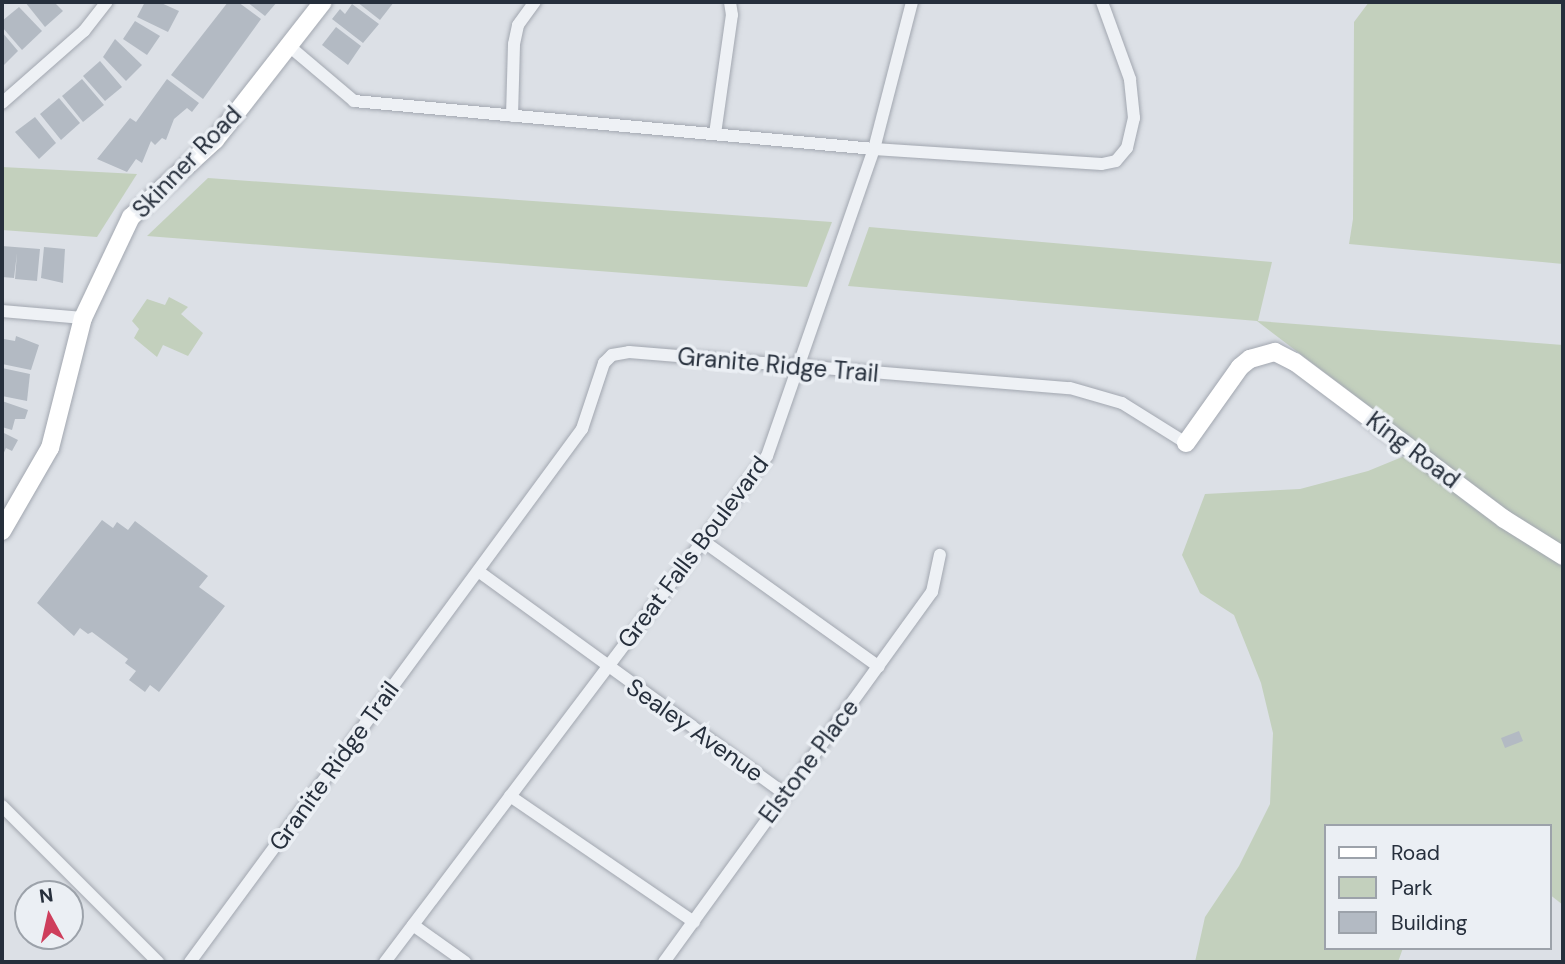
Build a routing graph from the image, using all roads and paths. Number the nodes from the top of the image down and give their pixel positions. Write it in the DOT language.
graph roads {
  1 [pos="107,2"];
  2 [pos="323,2"];
  3 [pos="535,2"];
  4 [pos="730,2"];
  5 [pos="912,2"];
  6 [pos="1102,2"];
  7 [pos="289,46"];
  8 [pos="2,103"];
  9 [pos="512,116"];
  10 [pos="715,134"];
  11 [pos="874,149"];
  12 [pos="2,311"];
  13 [pos="83,318"];
  14 [pos="801,367"];
  15 [pos="1186,443"];
  16 [pos="2,531"];
  17 [pos="703,541"];
  18 [pos="940,555"];
  19 [pos="1563,556"];
  20 [pos="478,571"];
  21 [pos="879,667"];
  22 [pos="607,668"];
  23 [pos="784,793"];
  24 [pos="510,796"];
  25 [pos="2,806"];
  26 [pos="694,922"];
  27 [pos="413,925"];
  28 [pos="158,962"];
  29 [pos="190,962"];
  30 [pos="385,962"];
  31 [pos="465,962"];
  32 [pos="664,962"];
  1 -- 8 [label="street"];
  2 -- 7 [label="street, Skinner Road"];
  3 -- 9 [label="street"];
  4 -- 10 [label="street"];
  5 -- 11 [label="street, Great Falls Boulevard"];
  6 -- 11 [label="street"];
  7 -- 9 [label="street"];
  7 -- 13 [label="street, Skinner Road"];
  9 -- 10 [label="street"];
  10 -- 11 [label="street"];
  11 -- 14 [label="street, Great Falls Boulevard"];
  12 -- 13 [label="street"];
  13 -- 16 [label="street, Skinner Road"];
  14 -- 15 [label="street, Granite Ridge Trail"];
  14 -- 17 [label="street, Great Falls Boulevard"];
  14 -- 20 [label="street, Granite Ridge Trail"];
  15 -- 19 [label="street, King Road"];
  17 -- 21 [label="street"];
  17 -- 22 [label="street, Great Falls Boulevard"];
  18 -- 21 [label="street, Elstone Place"];
  20 -- 22 [label="street"];
  20 -- 29 [label="street, Granite Ridge Trail"];
  21 -- 23 [label="street, Elstone Place"];
  22 -- 23 [label="street, Sealey Avenue"];
  22 -- 24 [label="street, Great Falls Boulevard"];
  23 -- 26 [label="street, Elstone Place"];
  24 -- 26 [label="street"];
  24 -- 27 [label="street, Great Falls Boulevard"];
  25 -- 28 [label="street"];
  26 -- 32 [label="street, Elstone Place"];
  27 -- 30 [label="street, Great Falls Boulevard"];
  27 -- 31 [label="street"];
}
